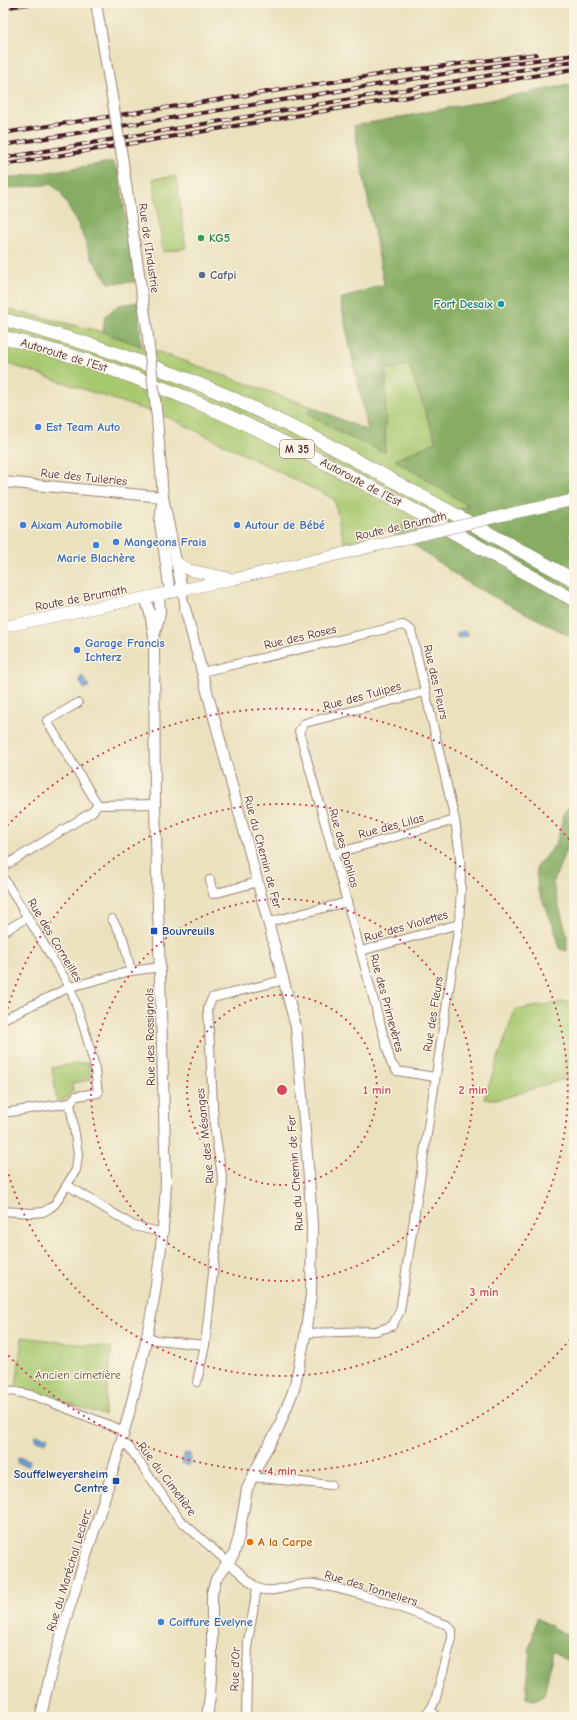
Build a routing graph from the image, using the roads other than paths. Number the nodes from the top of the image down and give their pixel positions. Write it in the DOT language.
graph roads {
  1 [pos="96,3"];
  2 [pos="3,319"];
  3 [pos="3,337"];
  4 [pos="3,482"];
  5 [pos="163,498"];
  6 [pos="574,500"];
  7 [pos="176,562"];
  8 [pos="234,579"];
  9 [pos="574,580"];
  10 [pos="182,590"];
  11 [pos="164,594"];
  12 [pos="145,598"];
  13 [pos="574,600"];
  14 [pos="185,608"];
  15 [pos="403,625"];
  16 [pos="3,627"];
  17 [pos="154,637"];
  18 [pos="202,672"];
  19 [pos="425,692"];
  20 [pos="78,703"];
  21 [pos="304,724"];
  22 [pos="155,804"];
  23 [pos="98,805"];
  24 [pos="455,820"];
  25 [pos="333,854"];
  26 [pos="3,867"];
  27 [pos="3,877"];
  28 [pos="210,880"];
  29 [pos="258,882"];
  30 [pos="347,902"];
  31 [pos="28,917"];
  32 [pos="112,919"];
  33 [pos="269,922"];
  34 [pos="459,924"];
  35 [pos="3,932"];
  36 [pos="361,951"];
  37 [pos="161,967"];
  38 [pos="131,972"];
  39 [pos="284,980"];
  40 [pos="70,987"];
  41 [pos="3,1018"];
  42 [pos="435,1077"];
  43 [pos="70,1103"];
  44 [pos="3,1113"];
  45 [pos="67,1185"];
  46 [pos="3,1211"];
  47 [pos="164,1233"];
  48 [pos="306,1333"];
  49 [pos="147,1339"];
  50 [pos="204,1345"];
  51 [pos="197,1382"];
  52 [pos="3,1388"];
  53 [pos="124,1431"];
  54 [pos="121,1441"];
  55 [pos="252,1477"];
  56 [pos="331,1485"];
  57 [pos="228,1563"];
  58 [pos="257,1588"];
  59 [pos="430,1710"];
  60 [pos="41,1717"];
  61 [pos="207,1717"];
  62 [pos="246,1717"];
  63 [pos="423,1717"];
  64 [pos="438,1717"];
  1 -- 5 [label="street, Rue de l'Industrie, bridge"];
  2 -- 9 [label="highway, Autoroute de l’Est / M 35"];
  3 -- 13 [label="highway, Autoroute de l’Est / M 35"];
  4 -- 5 [label="street, Rue des Tuileries"];
  5 -- 7 [label="street, Rue de l'Industrie"];
  5 -- 11 [label="street, Rue de l'Industrie"];
  6 -- 8 [label="main road, Route de Brumath, bridge"];
  7 -- 8 [label="main road, Route de Brumath"];
  7 -- 10 [label="street, Rue de l'Industrie"];
  8 -- 10 [label="main road, Route de Brumath"];
  10 -- 11 [label="main road, Route de Brumath"];
  10 -- 14 [label="street, Rue du Chemin de Fer"];
  11 -- 12 [label="main road, Route de Brumath"];
  11 -- 17 [label="street, Rue des Rossignols"];
  12 -- 16 [label="main road, Route de Brumath"];
  12 -- 17 [label="street, Rue des Rossignols"];
  14 -- 18 [label="street, Rue du Chemin de Fer"];
  15 -- 18 [label="street, Rue des Roses"];
  15 -- 19 [label="street, Rue des Fleurs"];
  17 -- 22 [label="street, Rue des Rossignols"];
  18 -- 29 [label="street, Rue du Chemin de Fer"];
  19 -- 21 [label="street, Rue des Tulipes"];
  19 -- 24 [label="street, Rue des Fleurs"];
  20 -- 23 [label="street"];
  21 -- 25 [label="street, Rue des Dahlias"];
  22 -- 23 [label="street"];
  22 -- 37 [label="street, Rue des Rossignols"];
  23 -- 26 [label="street"];
  24 -- 25 [label="street, Rue des Lilas"];
  24 -- 34 [label="street, Rue des Fleurs"];
  25 -- 30 [label="street, Rue des Dahlias"];
  27 -- 31 [label="street, Rue des Corneilles"];
  28 -- 29 [label="street"];
  29 -- 33 [label="street, Rue du Chemin de Fer"];
  30 -- 33 [label="street, Rue des Dahlias"];
  30 -- 36 [label="street, Rue des Primevères"];
  31 -- 35 [label="street"];
  31 -- 40 [label="street, Rue des Corneilles"];
  32 -- 38 [label="street"];
  33 -- 39 [label="street, Rue du Chemin de Fer"];
  34 -- 36 [label="street, Rue des Violettes"];
  34 -- 42 [label="street, Rue des Fleurs"];
  36 -- 42 [label="street, Rue des Primevères"];
  37 -- 38 [label="street"];
  37 -- 47 [label="street, Rue des Rossignols"];
  38 -- 40 [label="street"];
  39 -- 48 [label="street, Rue du Chemin de Fer"];
  39 -- 50 [label="street, Rue des Mésanges"];
  40 -- 41 [label="street"];
  40 -- 43 [label="street, Rue des Corneilles"];
  42 -- 48 [label="street, Rue des Fleurs"];
  43 -- 44 [label="street"];
  43 -- 45 [label="street"];
  45 -- 46 [label="street"];
  45 -- 47 [label="street"];
  47 -- 49 [label="street, Rue des Rossignols"];
  48 -- 55 [label="street, Rue du Chemin de Fer"];
  49 -- 50 [label="street"];
  49 -- 53 [label="street, Rue des Rossignols"];
  50 -- 51 [label="street, Rue des Mésanges"];
  52 -- 53 [label="street"];
  53 -- 54 [label="street, Rue du Maréchal Leclerc"];
  54 -- 57 [label="street, Rue du Cimetière"];
  54 -- 60 [label="street, Rue du Maréchal Leclerc"];
  55 -- 56 [label="street"];
  55 -- 57 [label="street, Rue du Chemin de Fer"];
  57 -- 58 [label="street"];
  57 -- 61 [label="street, Rue du Chemin de Fer"];
  58 -- 59 [label="street, Rue des Tonneliers"];
  58 -- 62 [label="street, Rue d'Or"];
  59 -- 63 [label="street"];
  59 -- 64 [label="street"];
}
